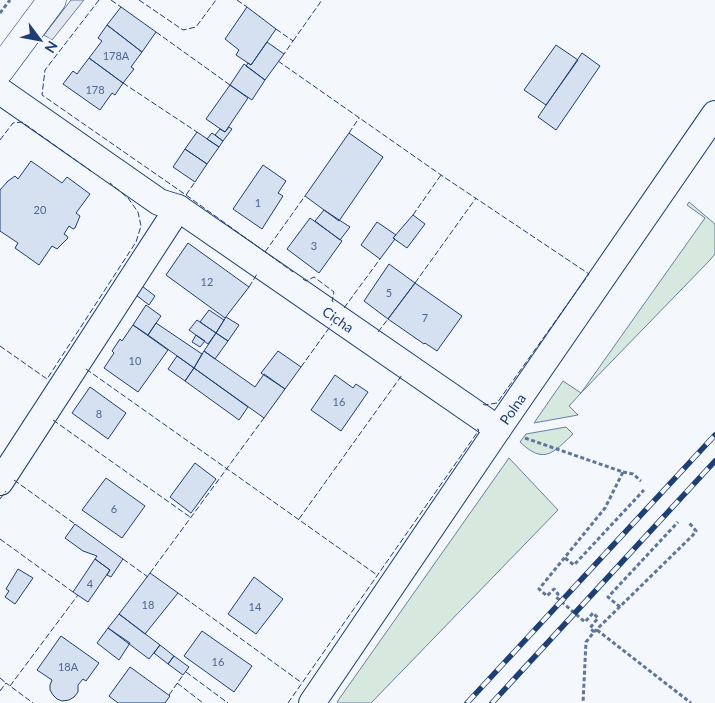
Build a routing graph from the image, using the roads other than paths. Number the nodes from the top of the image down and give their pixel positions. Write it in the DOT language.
graph roads {
  1 [pos="52,0"];
  2 [pos="0,70"];
  3 [pos="0,91"];
  4 [pos="715,114"];
  5 [pos="178,208"];
  6 [pos="498,429"];
  7 [pos="0,482"];
  8 [pos="312,703"];
  1 -- 2 [label="street"];
  3 -- 5 [label="street, Cicha"];
  4 -- 6 [label="street, Polna"];
  5 -- 6 [label="street, Cicha"];
  5 -- 7 [label="street"];
  6 -- 8 [label="street, Polna"];
}
